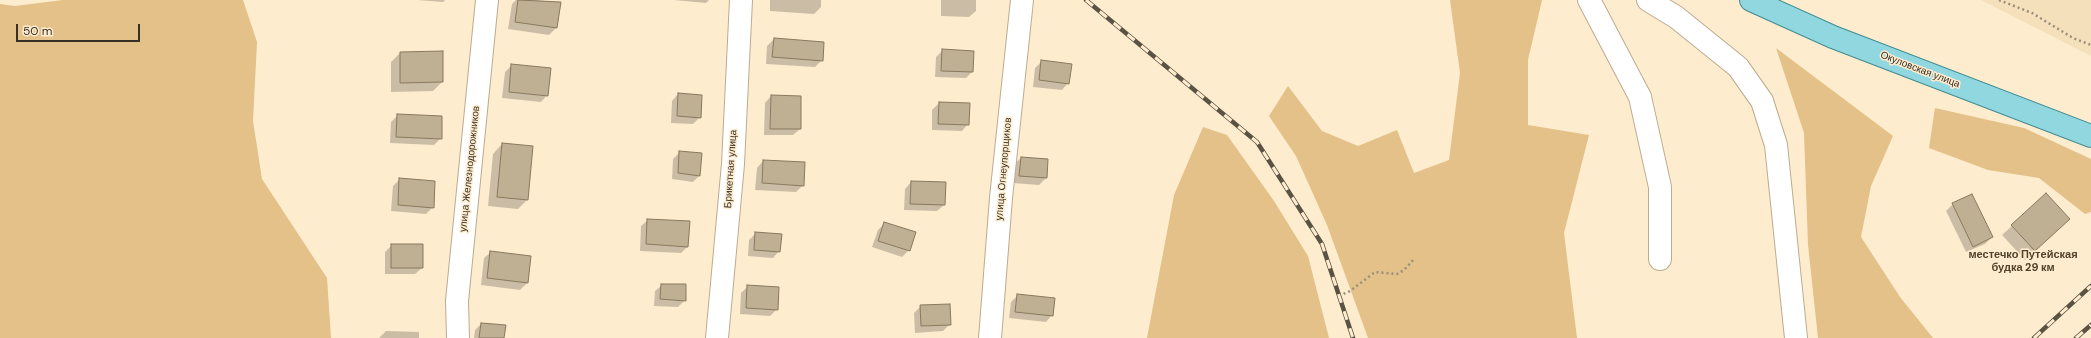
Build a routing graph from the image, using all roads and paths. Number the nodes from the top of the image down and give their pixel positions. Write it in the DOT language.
graph roads {
  1 [pos="487,0"];
  2 [pos="741,0"];
  3 [pos="1022,0"];
  4 [pos="1589,0"];
  5 [pos="1648,0"];
  6 [pos="1751,0"];
  7 [pos="1999,0"];
  8 [pos="2091,45"];
  9 [pos="2090,135"];
  10 [pos="1414,259"];
  11 [pos="1660,259"];
  12 [pos="1339,296"];
  13 [pos="458,338"];
  14 [pos="716,338"];
  15 [pos="990,338"];
  16 [pos="1796,338"];
  1 -- 13 [label="street, улица Железнодорожников"];
  2 -- 14 [label="street, Брикетная улица"];
  3 -- 15 [label="street, улица Огнеупорщиков"];
  4 -- 11 [label="street"];
  5 -- 16 [label="street"];
  6 -- 9 [label="main road, Окуловская улица"];
  7 -- 8 [label="path"];
  10 -- 12 [label="path"];
}
